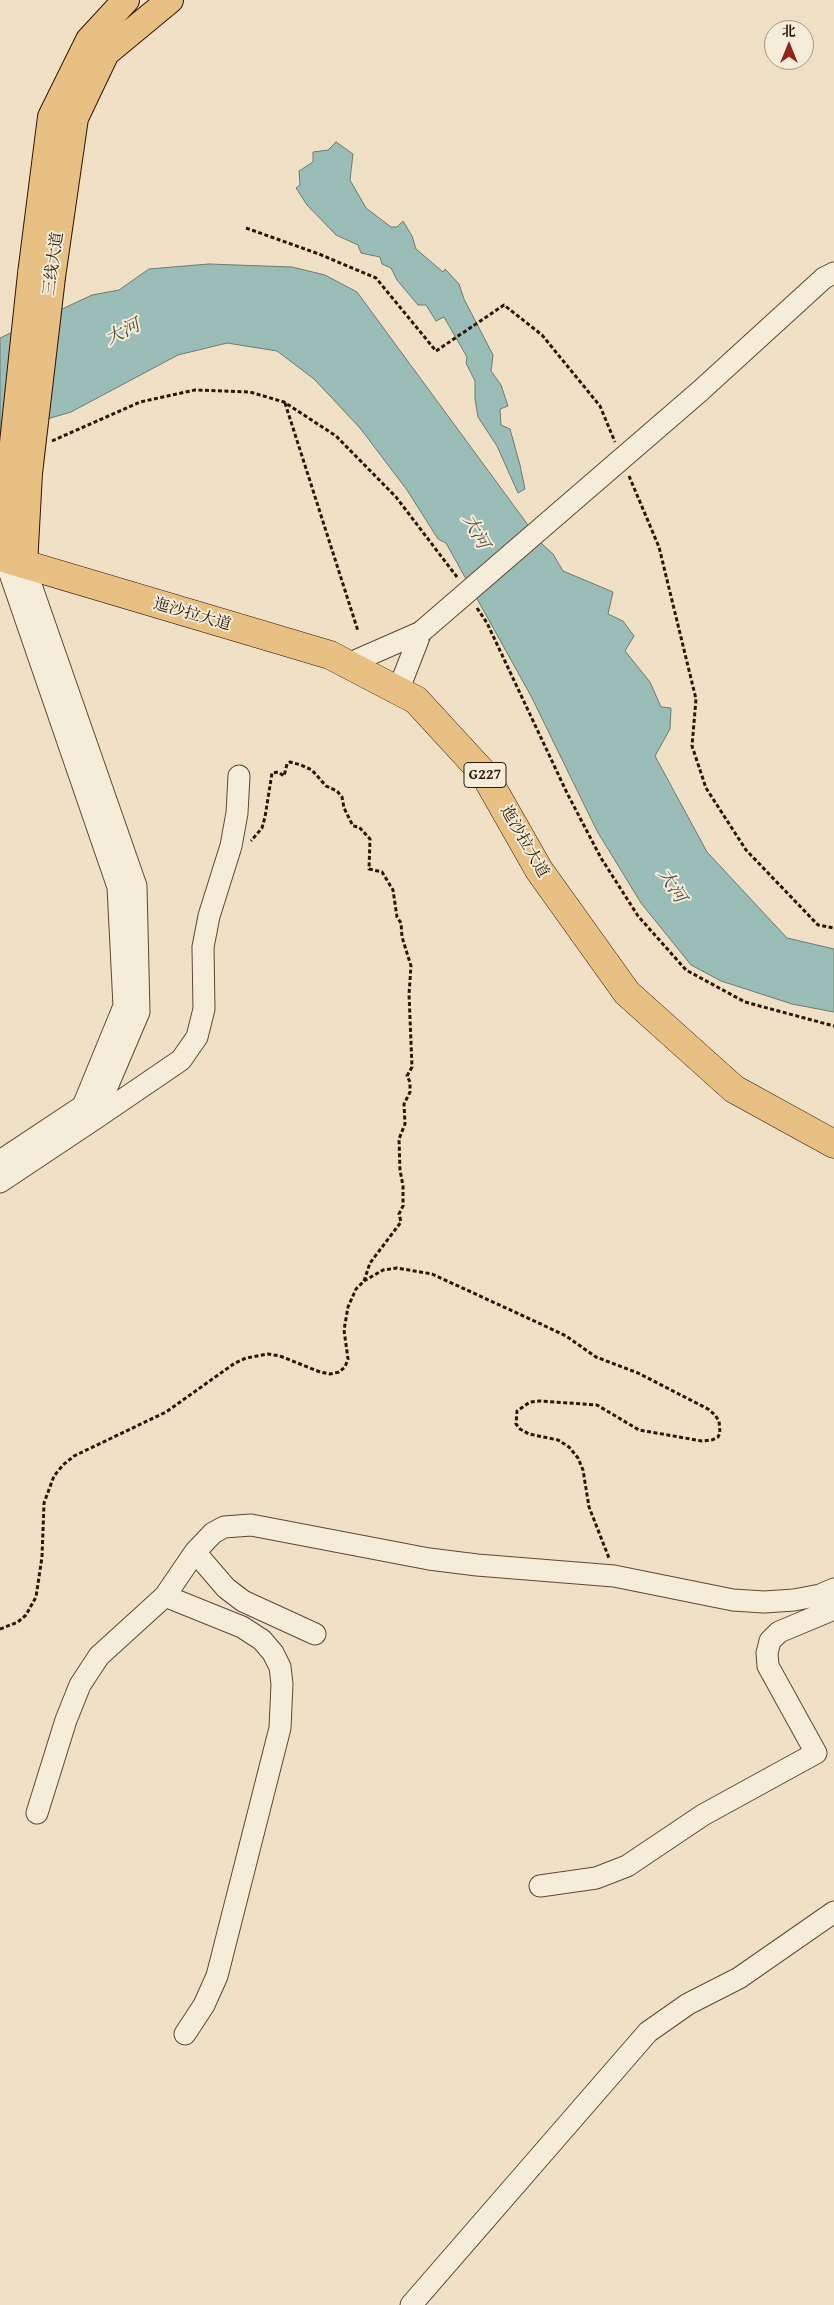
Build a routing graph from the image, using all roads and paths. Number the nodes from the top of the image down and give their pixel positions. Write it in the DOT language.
graph roads {
  1 [pos="126,0"];
  2 [pos="170,0"];
  3 [pos="246,228"];
  4 [pos="834,273"];
  5 [pos="41,276"];
  6 [pos="284,402"];
  7 [pos="46,443"];
  8 [pos="619,450"];
  9 [pos="626,468"];
  10 [pos="9,560"];
  11 [pos="461,584"];
  12 [pos="477,607"];
  13 [pos="358,631"];
  14 [pos="421,632"];
  15 [pos="348,664"];
  16 [pos="398,691"];
  17 [pos="238,776"];
  18 [pos="231,846"];
  19 [pos="834,928"];
  20 [pos="834,1026"];
  21 [pos="93,1120"];
  22 [pos="834,1144"];
  23 [pos="0,1161"];
  24 [pos="0,1182"];
  25 [pos="364,1281"];
  26 [pos="195,1552"];
  27 [pos="614,1576"];
  28 [pos="834,1589"];
  29 [pos="165,1596"];
  30 [pos="834,1609"];
  31 [pos="0,1629"];
  32 [pos="315,1634"];
  33 [pos="37,1813"];
  34 [pos="540,1886"];
  35 [pos="834,1912"];
  36 [pos="185,2034"];
  37 [pos="411,2305"];
  1 -- 5 [label="main road, 三线大道"];
  2 -- 5 [label="main road, 三线大道"];
  3 -- 8 [label="path"];
  4 -- 14 [label="street, bridge"];
  5 -- 10 [label="main road, 三线大道, bridge"];
  6 -- 7 [label="path"];
  6 -- 11 [label="path"];
  6 -- 13 [label="path"];
  9 -- 19 [label="path"];
  10 -- 15 [label="highway, 迤沙拉大道 / G227"];
  10 -- 21 [label="street"];
  10 -- 23 [label="street"];
  12 -- 20 [label="path"];
  14 -- 15 [label="street"];
  14 -- 16 [label="street"];
  15 -- 16 [label="highway, 迤沙拉大道 / G227"];
  16 -- 22 [label="highway, 迤沙拉大道 / G227"];
  17 -- 18 [label="street"];
  18 -- 21 [label="street"];
  18 -- 25 [label="path"];
  21 -- 24 [label="street"];
  25 -- 27 [label="path"];
  25 -- 31 [label="path"];
  26 -- 27 [label="street"];
  26 -- 29 [label="street"];
  26 -- 32 [label="street"];
  27 -- 28 [label="street"];
  29 -- 33 [label="street"];
  29 -- 36 [label="street"];
  30 -- 34 [label="street"];
  35 -- 37 [label="street"];
}
